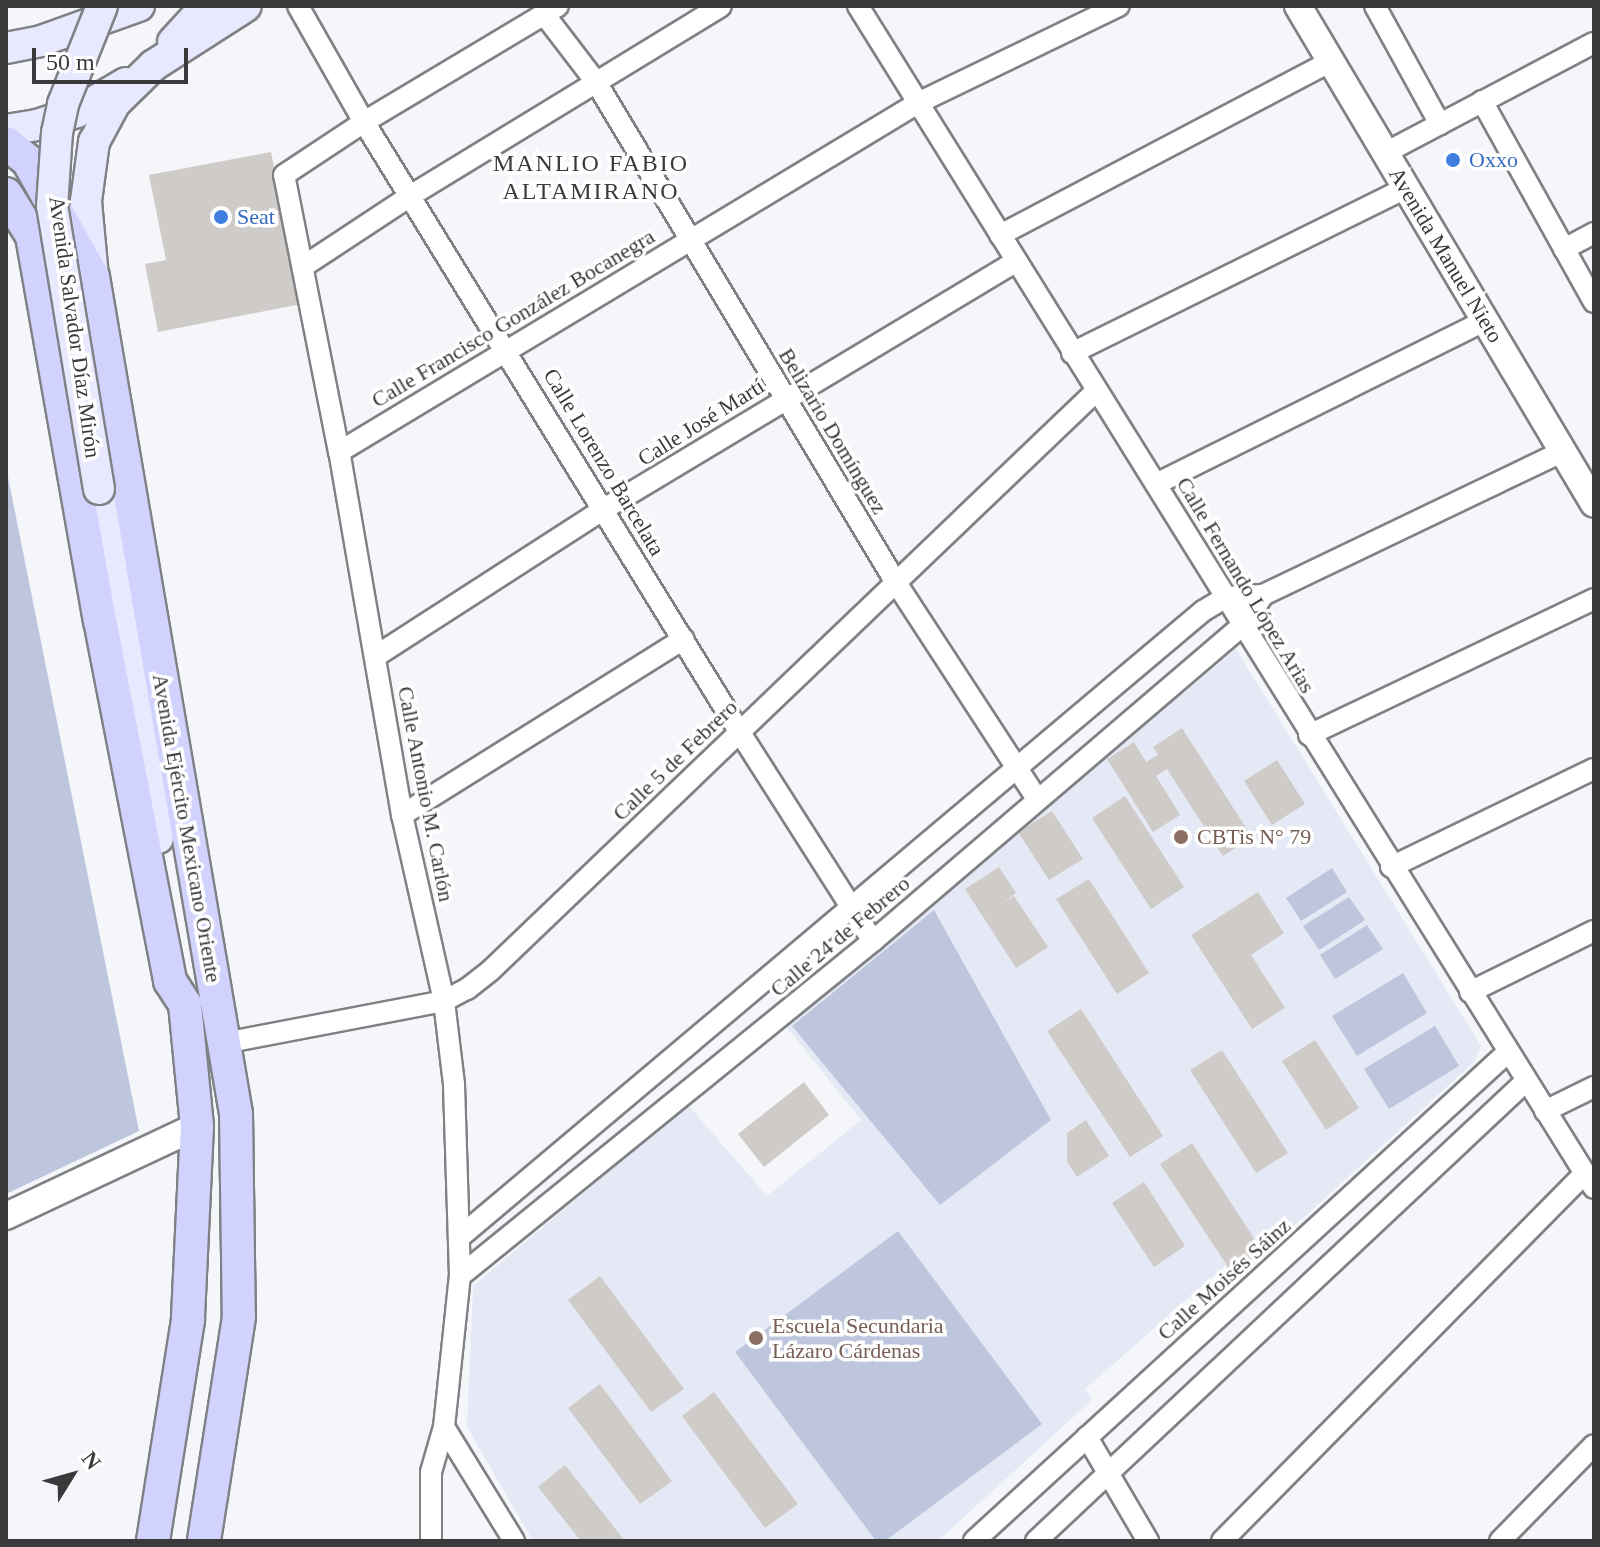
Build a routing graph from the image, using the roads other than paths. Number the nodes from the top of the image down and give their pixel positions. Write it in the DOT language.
graph roads {
  1 [pos="102,6"];
  2 [pos="139,6"];
  3 [pos="206,6"];
  4 [pos="246,6"];
  5 [pos="298,6"];
  6 [pos="721,6"];
  7 [pos="858,6"];
  8 [pos="1119,6"];
  9 [pos="1298,6"];
  10 [pos="1375,6"];
  11 [pos="551,10"];
  12 [pos="1594,43"];
  13 [pos="6,48"];
  14 [pos="1331,61"];
  15 [pos="149,70"];
  16 [pos="596,82"];
  17 [pos="1482,101"];
  18 [pos="918,103"];
  19 [pos="364,122"];
  20 [pos="1440,124"];
  21 [pos="6,130"];
  22 [pos="6,143"];
  23 [pos="1385,153"];
  24 [pos="1406,188"];
  25 [pos="6,194"];
  26 [pos="410,196"];
  27 [pos="1594,233"];
  28 [pos="1000,235"];
  29 [pos="688,240"];
  30 [pos="1564,249"];
  31 [pos="1016,261"];
  32 [pos="304,266"];
  33 [pos="93,277"];
  34 [pos="1594,302"];
  35 [pos="1485,321"];
  36 [pos="507,350"];
  37 [pos="1072,353"];
  38 [pos="1096,391"];
  39 [pos="786,398"];
  40 [pos="1563,451"];
  41 [pos="339,452"];
  42 [pos="1156,484"];
  43 [pos="99,489"];
  44 [pos="1594,504"];
  45 [pos="604,509"];
  46 [pos="895,581"];
  47 [pos="1263,595"];
  48 [pos="1226,597"];
  49 [pos="1594,599"];
  50 [pos="1243,625"];
  51 [pos="684,639"];
  52 [pos="376,656"];
  53 [pos="739,731"];
  54 [pos="1309,735"];
  55 [pos="1594,769"];
  56 [pos="1015,770"];
  57 [pos="1037,799"];
  58 [pos="402,815"];
  59 [pos="1391,867"];
  60 [pos="849,908"];
  61 [pos="1594,931"];
  62 [pos="873,941"];
  63 [pos="1470,992"];
  64 [pos="444,1001"];
  65 [pos="185,1004"];
  66 [pos="224,1043"];
  67 [pos="1507,1053"];
  68 [pos="1525,1082"];
  69 [pos="1594,1087"];
  70 [pos="1545,1111"];
  71 [pos="197,1126"];
  72 [pos="1590,1180"];
  73 [pos="6,1216"];
  74 [pos="461,1236"];
  75 [pos="460,1276"];
  76 [pos="444,1427"];
  77 [pos="1087,1437"];
  78 [pos="1594,1445"];
  79 [pos="1108,1475"];
  80 [pos="153,1541"];
  81 [pos="204,1541"];
  82 [pos="431,1541"];
  83 [pos="514,1541"];
  84 [pos="974,1541"];
  85 [pos="1036,1541"];
  86 [pos="1148,1541"];
  87 [pos="1222,1541"];
  88 [pos="1500,1541"];
  1 -- 43 [label="main road, Avenida Salvador Díaz Mirón, bridge"];
  2 -- 13 [label="main road"];
  3 -- 15 [label="main road, Avenida Salvador Díaz Mirón"];
  4 -- 15 [label="main road, Avenida Salvador Díaz Mirón"];
  5 -- 19 [label="street, Calle Lorenzo Barcelata"];
  6 -- 16 [label="street"];
  7 -- 18 [label="street, Calle Fernando López Arias"];
  8 -- 18 [label="street, Calle Francisco González Bocanegra"];
  9 -- 14 [label="street, Avenida Manuel Nieto"];
  10 -- 20 [label="street"];
  11 -- 16 [label="street, Belizario Domínguez"];
  11 -- 19 [label="street"];
  12 -- 17 [label="street"];
  14 -- 23 [label="street, Avenida Manuel Nieto"];
  14 -- 28 [label="street"];
  15 -- 21 [label="main road, Avenida Salvador Díaz Mirón"];
  15 -- 33 [label="main road, Avenida Salvador Díaz Mirón"];
  16 -- 26 [label="street"];
  16 -- 29 [label="street, Belizario Domínguez"];
  17 -- 20 [label="street"];
  17 -- 30 [label="street"];
  18 -- 28 [label="street, Calle Fernando López Arias"];
  18 -- 29 [label="street, Calle Francisco González Bocanegra"];
  19 -- 26 [label="street, Calle Lorenzo Barcelata"];
  19 -- 32 [label="street, Calle Antonio M. Carlón"];
  20 -- 23 [label="street"];
  22 -- 33 [label="main road, Avenida Ejército Mexicano Oriente"];
  23 -- 24 [label="street, Avenida Manuel Nieto"];
  24 -- 35 [label="street, Avenida Manuel Nieto"];
  24 -- 37 [label="street"];
  25 -- 65 [label="main road, Avenida Ejército Mexicano Oriente"];
  26 -- 32 [label="street"];
  26 -- 36 [label="street, Calle Lorenzo Barcelata"];
  27 -- 30 [label="street"];
  28 -- 31 [label="street, Calle Fernando López Arias"];
  29 -- 36 [label="street, Calle Francisco González Bocanegra"];
  29 -- 39 [label="street, Belizario Domínguez"];
  30 -- 34 [label="street"];
  31 -- 37 [label="street, Calle Fernando López Arias"];
  31 -- 39 [label="street, Calle José Martí"];
  32 -- 41 [label="street, Calle Antonio M. Carlón"];
  33 -- 66 [label="main road, Avenida Ejército Mexicano Oriente"];
  35 -- 40 [label="street, Avenida Manuel Nieto"];
  35 -- 42 [label="street"];
  36 -- 41 [label="street, Calle Francisco González Bocanegra"];
  36 -- 45 [label="street, Calle Lorenzo Barcelata"];
  37 -- 38 [label="street, Calle Fernando López Arias"];
  38 -- 42 [label="street, Calle Fernando López Arias"];
  38 -- 46 [label="street, Calle 5 de Febrero"];
  39 -- 45 [label="street, Calle José Martí"];
  39 -- 46 [label="street, Belizario Domínguez"];
  40 -- 44 [label="street, Avenida Manuel Nieto"];
  40 -- 47 [label="street"];
  41 -- 52 [label="street, Calle Antonio M. Carlón"];
  42 -- 48 [label="street, Calle Fernando López Arias"];
  43 -- 65 [label="main road, Avenida Ejército Mexicano Oriente"];
  45 -- 51 [label="street, Calle Lorenzo Barcelata"];
  45 -- 52 [label="street, Calle José Martí"];
  46 -- 53 [label="street, Calle 5 de Febrero"];
  46 -- 56 [label="street, Belizario Domínguez"];
  47 -- 48 [label="street"];
  47 -- 50 [label="street, Calle 24 de Febrero"];
  48 -- 50 [label="street, Calle Fernando López Arias"];
  48 -- 56 [label="street, Calle 24 de Febrero"];
  49 -- 54 [label="street"];
  50 -- 54 [label="street, Calle Fernando López Arias"];
  50 -- 57 [label="street, Calle 24 de Febrero"];
  51 -- 53 [label="street, Calle Lorenzo Barcelata"];
  51 -- 58 [label="street"];
  52 -- 58 [label="street, Calle Antonio M. Carlón"];
  53 -- 60 [label="street, Calle Lorenzo Barcelata"];
  53 -- 64 [label="street, Calle 5 de Febrero"];
  54 -- 59 [label="street, Calle Fernando López Arias"];
  55 -- 59 [label="street"];
  56 -- 57 [label="street, Belizario Domínguez"];
  56 -- 60 [label="street, Calle 24 de Febrero"];
  57 -- 62 [label="street, Calle 24 de Febrero"];
  58 -- 64 [label="street, Calle Antonio M. Carlón"];
  59 -- 63 [label="street, Calle Fernando López Arias"];
  60 -- 62 [label="street, Calle Lorenzo Barcelata"];
  60 -- 74 [label="street, Calle 24 de Febrero"];
  61 -- 63 [label="street"];
  62 -- 75 [label="street, Calle 24 de Febrero"];
  63 -- 67 [label="street, Calle Fernando López Arias"];
  64 -- 66 [label="street, Calle 5 de Febrero"];
  64 -- 74 [label="street, Calle Antonio M. Carlón"];
  65 -- 71 [label="main road, Avenida Ejército Mexicano Oriente"];
  66 -- 81 [label="main road, Avenida Ejército Mexicano Oriente"];
  67 -- 68 [label="street, Calle Fernando López Arias"];
  67 -- 77 [label="street, Calle Moisés Sáinz"];
  68 -- 70 [label="street, Calle Fernando López Arias"];
  68 -- 79 [label="street"];
  69 -- 70 [label="street"];
  70 -- 72 [label="street, Calle Fernando López Arias"];
  71 -- 73 [label="street"];
  71 -- 80 [label="main road, Avenida Ejército Mexicano Oriente"];
  72 -- 87 [label="street"];
  74 -- 75 [label="street, Calle Antonio M. Carlón"];
  75 -- 76 [label="street, Calle Antonio M. Carlón"];
  76 -- 82 [label="street, Calle Antonio M. Carlón"];
  76 -- 83 [label="street"];
  77 -- 79 [label="street"];
  77 -- 84 [label="street, Calle Moisés Sáinz"];
  78 -- 88 [label="street"];
  79 -- 85 [label="street"];
  79 -- 86 [label="street"];
}
